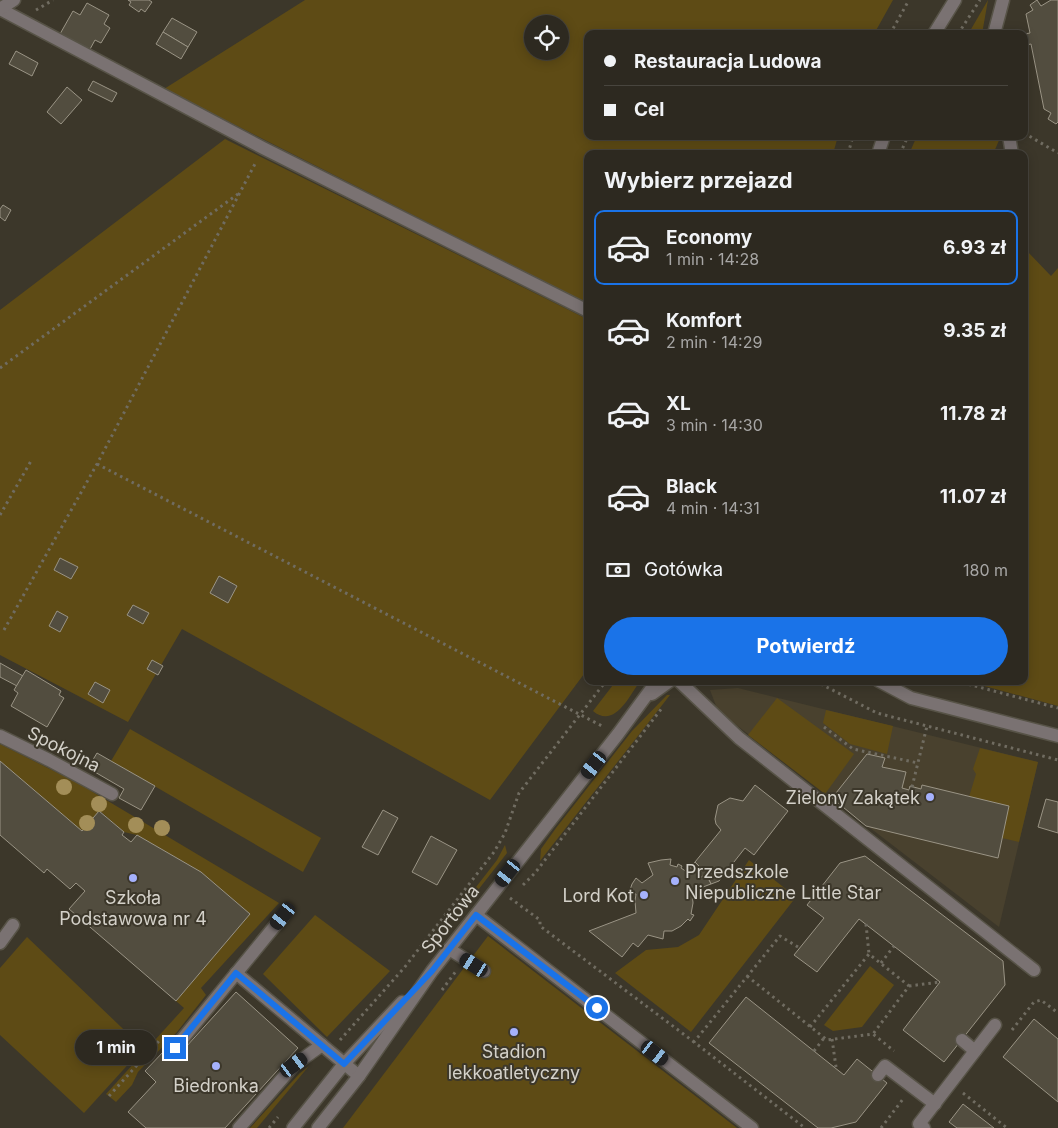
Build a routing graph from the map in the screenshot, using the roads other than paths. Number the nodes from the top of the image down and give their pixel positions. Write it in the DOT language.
graph roads {
  1 [pos="14,0"];
  2 [pos="955,0"];
  3 [pos="1004,0"];
  4 [pos="0,9"];
  5 [pos="936,30"];
  6 [pos="995,30"];
  7 [pos="584,309"];
  8 [pos="653,685"];
  9 [pos="665,685"];
  10 [pos="682,685"];
  11 [pos="887,685"];
  12 [pos="644,700"];
  13 [pos="0,736"];
  14 [pos="1058,736"];
  15 [pos="112,794"];
  16 [pos="476,915"];
  17 [pos="283,916"];
  18 [pos="13,925"];
  19 [pos="0,943"];
  20 [pos="448,949"];
  21 [pos="1034,970"];
  22 [pos="432,971"];
  23 [pos="484,971"];
  24 [pos="236,973"];
  25 [pos="995,1025"];
  26 [pos="962,1040"];
  27 [pos="175,1048"];
  28 [pos="326,1048"];
  29 [pos="975,1051"];
  30 [pos="344,1064"];
  31 [pos="359,1076"];
  32 [pos="878,1076"];
  33 [pos="930,1101"];
  34 [pos="920,1127"];
  35 [pos="239,1128"];
  36 [pos="293,1128"];
  37 [pos="318,1128"];
  38 [pos="752,1128"];
  1 -- 4 [label="street"];
  2 -- 5 [label="street"];
  3 -- 6 [label="street"];
  4 -- 7 [label="street"];
  8 -- 12 [label="street, Sportowa"];
  9 -- 12 [label="street, Sportowa"];
  10 -- 21 [label="street"];
  11 -- 14 [label="street"];
  12 -- 16 [label="street, Sportowa"];
  13 -- 15 [label="street, Spokojna"];
  16 -- 20 [label="street, Sportowa"];
  16 -- 38 [label="street"];
  17 -- 24 [label="street"];
  18 -- 19 [label="street"];
  20 -- 22 [label="street, Sportowa"];
  20 -- 23 [label="street"];
  22 -- 30 [label="street, Sportowa"];
  22 -- 31 [label="street, Sportowa"];
  24 -- 27 [label="street"];
  24 -- 28 [label="street"];
  25 -- 29 [label="street"];
  26 -- 29 [label="street"];
  28 -- 30 [label="street"];
  28 -- 35 [label="street"];
  29 -- 33 [label="street"];
  30 -- 31 [label="street"];
  30 -- 36 [label="street, Sportowa"];
  31 -- 37 [label="street, Sportowa"];
  32 -- 33 [label="street"];
  33 -- 34 [label="street"];
}
